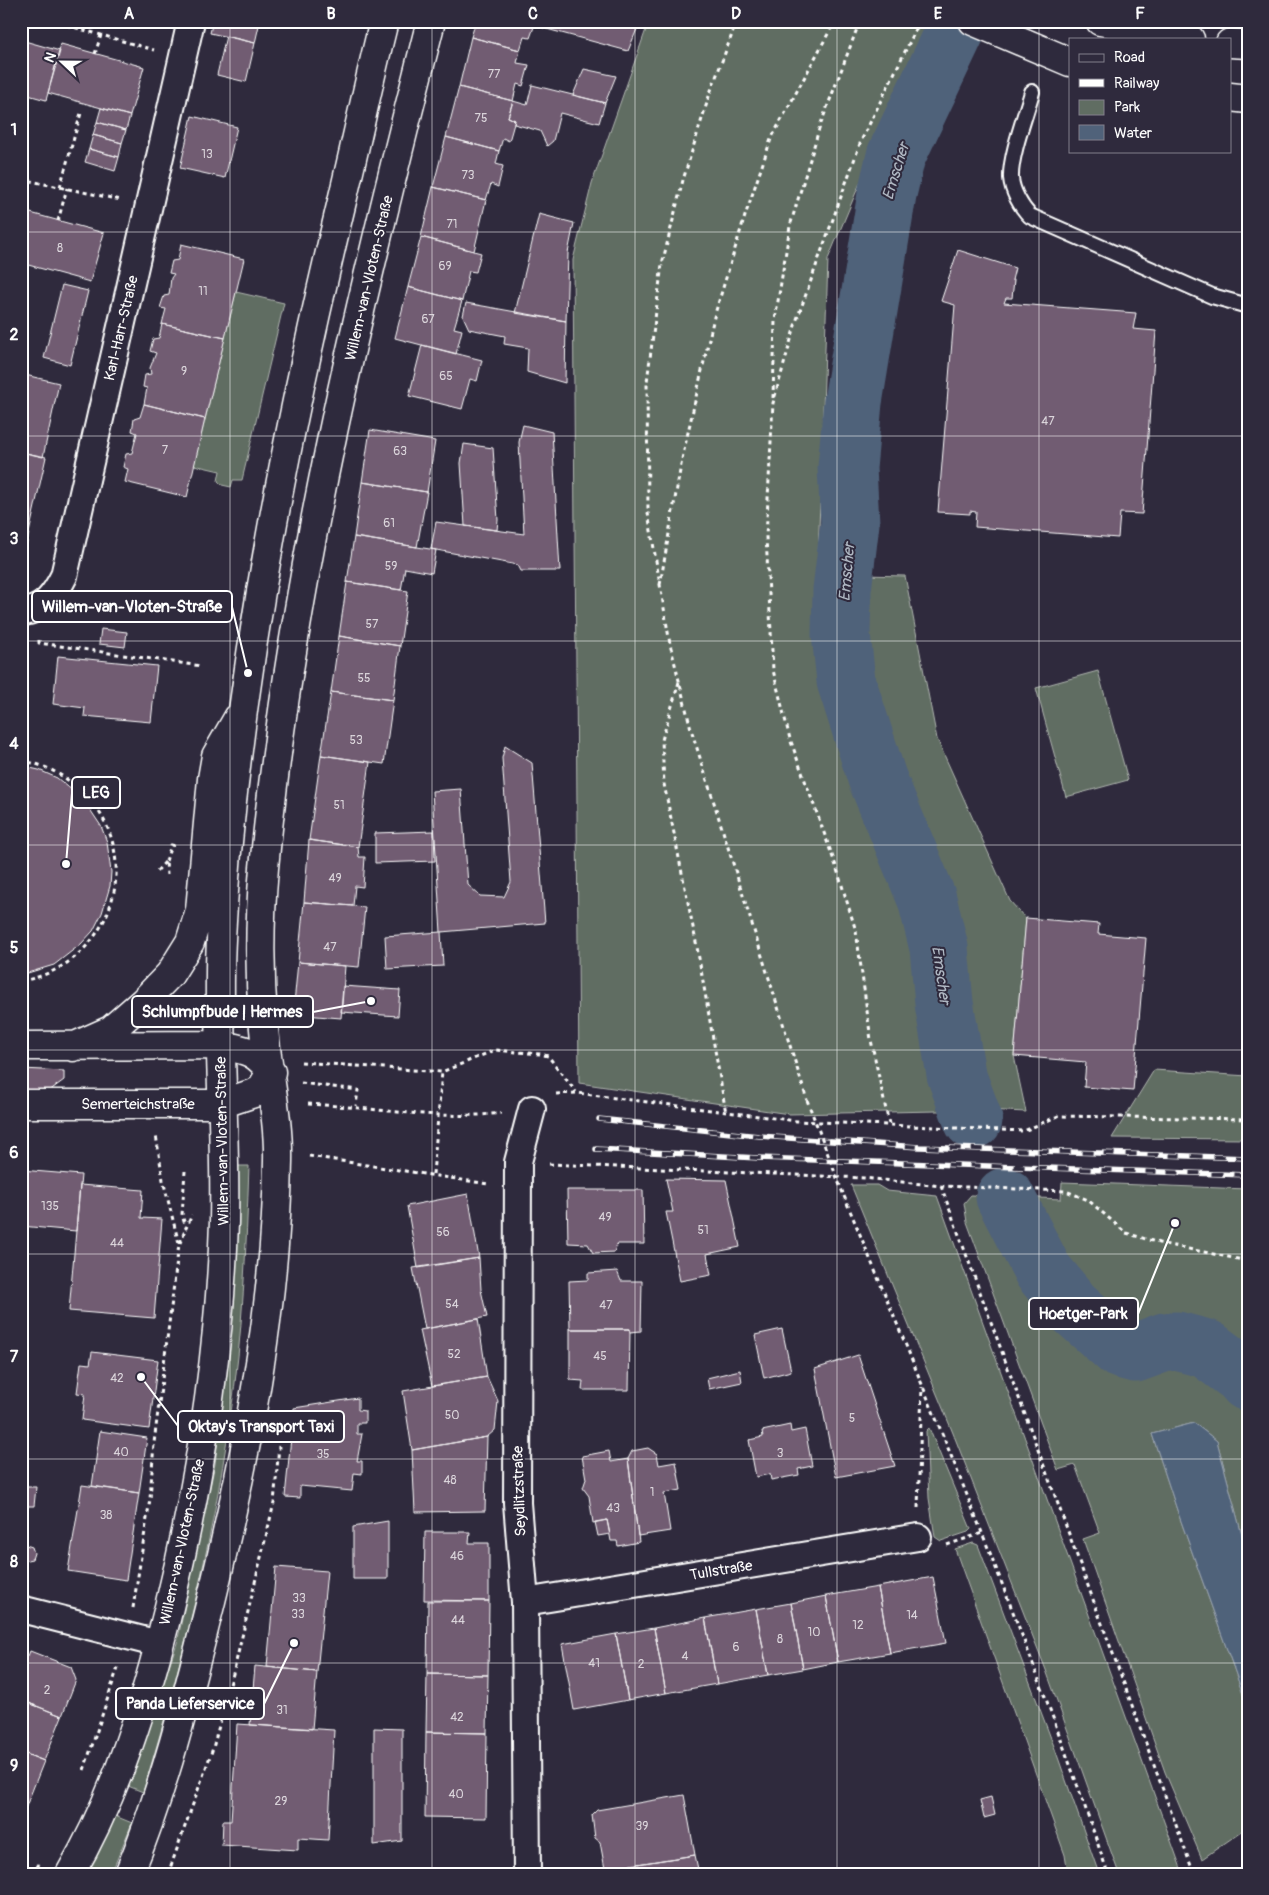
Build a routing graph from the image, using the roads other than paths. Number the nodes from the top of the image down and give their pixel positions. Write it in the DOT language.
graph roads {
  1 [pos="191,21"];
  2 [pos="384,21"];
  3 [pos="431,21"];
  4 [pos="973,21"];
  5 [pos="1100,21"];
  6 [pos="1185,38"];
  7 [pos="1232,43"];
  8 [pos="1248,44"];
  9 [pos="1069,62"];
  10 [pos="1032,92"];
  11 [pos="1232,97"];
  12 [pos="1248,99"];
  13 [pos="1248,306"];
  14 [pos="32,610"];
  15 [pos="244,707"];
  16 [pos="220,1045"];
  17 [pos="21,1046"];
  18 [pos="73,1047"];
  19 [pos="282,1067"];
  20 [pos="21,1104"];
  21 [pos="221,1104"];
  22 [pos="532,1109"];
  23 [pos="918,1537"];
  24 [pos="525,1602"];
  25 [pos="21,1609"];
  26 [pos="159,1644"];
  27 [pos="70,1874"];
  28 [pos="129,1874"];
  29 [pos="527,1874"];
  1 -- 14 [label="street, Karl-Harr-Straße"];
  2 -- 15 [label="main road, Willem-van-Vloten-Straße"];
  3 -- 19 [label="main road, Willem-van-Vloten-Straße"];
  4 -- 9 [label="main road"];
  5 -- 6 [label="main road"];
  7 -- 8 [label="main road"];
  10 -- 13 [label="lane"];
  11 -- 12 [label="main road"];
  15 -- 16 [label="main road, Willem-van-Vloten-Straße"];
  15 -- 18 [label="main road"];
  16 -- 18 [label="main road"];
  16 -- 19 [label="main road, Willem-van-Vloten-Straße"];
  16 -- 21 [label="main road, Willem-van-Vloten-Straße"];
  17 -- 18 [label="main road"];
  19 -- 21 [label="main road, Semerteichstraße"];
  19 -- 28 [label="main road, Willem-van-Vloten-Straße"];
  20 -- 21 [label="main road, Semerteichstraße"];
  21 -- 26 [label="main road, Willem-van-Vloten-Straße"];
  22 -- 24 [label="street, Seydlitzstraße"];
  23 -- 24 [label="street, Tullstraße"];
  24 -- 29 [label="street, Seydlitzstraße"];
  25 -- 26 [label="street"];
  26 -- 27 [label="main road, Willem-van-Vloten-Straße"];
}
